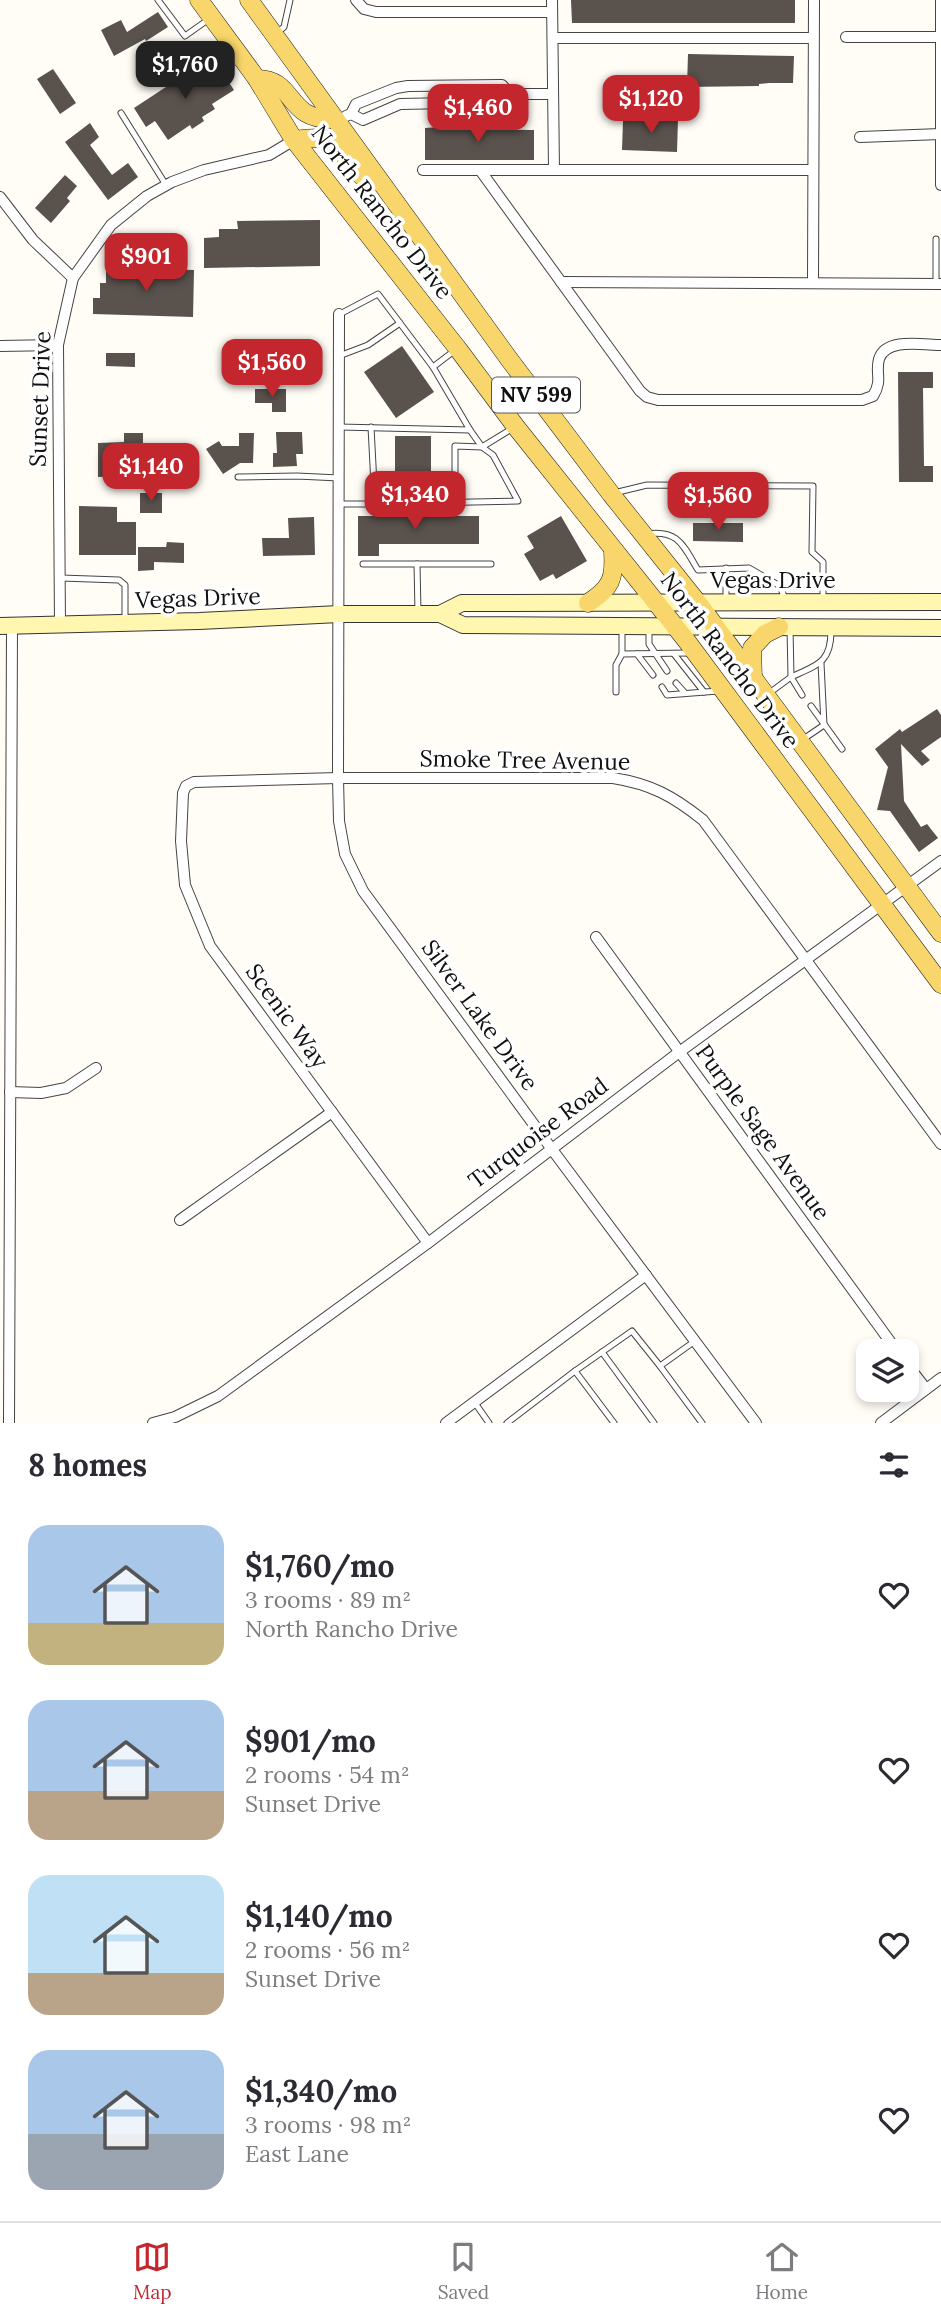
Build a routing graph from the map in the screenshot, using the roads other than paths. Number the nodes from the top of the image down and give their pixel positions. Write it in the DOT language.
graph roads {
  1 [pos="158,0"];
  2 [pos="199,0"];
  3 [pos="249,0"];
  4 [pos="290,0"];
  5 [pos="814,0"];
  6 [pos="941,0"];
  7 [pos="360,4"];
  8 [pos="552,6"];
  9 [pos="212,17"];
  10 [pos="274,36"];
  11 [pos="846,37"];
  12 [pos="941,37"];
  13 [pos="553,38"];
  14 [pos="813,38"];
  15 [pos="257,79"];
  16 [pos="479,85"];
  17 [pos="510,94"];
  18 [pos="553,94"];
  19 [pos="480,103"];
  20 [pos="121,113"];
  21 [pos="343,117"];
  22 [pos="941,134"];
  23 [pos="860,137"];
  24 [pos="294,141"];
  25 [pos="423,170"];
  26 [pos="480,170"];
  27 [pos="554,170"];
  28 [pos="813,170"];
  29 [pos="380,182"];
  30 [pos="166,185"];
  31 [pos="941,185"];
  32 [pos="0,197"];
  33 [pos="936,239"];
  34 [pos="72,278"];
  35 [pos="561,282"];
  36 [pos="813,282"];
  37 [pos="939,284"];
  38 [pos="339,314"];
  39 [pos="400,323"];
  40 [pos="58,345"];
  41 [pos="941,345"];
  42 [pos="0,346"];
  43 [pos="458,349"];
  44 [pos="339,356"];
  45 [pos="433,367"];
  46 [pos="516,426"];
  47 [pos="339,427"];
  48 [pos="371,427"];
  49 [pos="470,430"];
  50 [pos="482,447"];
  51 [pos="238,477"];
  52 [pos="339,478"];
  53 [pos="611,494"];
  54 [pos="455,503"];
  55 [pos="339,504"];
  56 [pos="375,504"];
  57 [pos="643,534"];
  58 [pos="613,551"];
  59 [pos="363,564"];
  60 [pos="417,564"];
  61 [pos="491,564"];
  62 [pos="726,568"];
  63 [pos="698,570"];
  64 [pos="60,578"];
  65 [pos="681,582"];
  66 [pos="941,602"];
  67 [pos="588,603"];
  68 [pos="657,603"];
  69 [pos="698,603"];
  70 [pos="726,603"];
  71 [pos="786,603"];
  72 [pos="822,603"];
  73 [pos="339,614"];
  74 [pos="418,614"];
  75 [pos="440,614"];
  76 [pos="125,624"];
  77 [pos="60,625"];
  78 [pos="6,626"];
  79 [pos="622,626"];
  80 [pos="649,626"];
  81 [pos="675,627"];
  82 [pos="716,627"];
  83 [pos="785,627"];
  84 [pos="831,628"];
  85 [pos="941,628"];
  86 [pos="696,653"];
  87 [pos="622,654"];
  88 [pos="637,654"];
  89 [pos="655,654"];
  90 [pos="674,654"];
  91 [pos="821,663"];
  92 [pos="667,671"];
  93 [pos="653,676"];
  94 [pos="791,677"];
  95 [pos="753,678"];
  96 [pos="676,683"];
  97 [pos="662,687"];
  98 [pos="723,691"];
  99 [pos="616,692"];
  100 [pos="704,692"];
  101 [pos="685,693"];
  102 [pos="802,695"];
  103 [pos="765,696"];
  104 [pos="811,706"];
  105 [pos="824,725"];
  106 [pos="800,742"];
  107 [pos="842,749"];
  108 [pos="338,778"];
  109 [pos="186,786"];
  110 [pos="941,861"];
  111 [pos="906,885"];
  112 [pos="881,903"];
  113 [pos="941,933"];
  114 [pos="596,937"];
  115 [pos="805,960"];
  116 [pos="941,984"];
  117 [pos="678,1053"];
  118 [pos="96,1068"];
  119 [pos="10,1092"];
  120 [pos="332,1112"];
  121 [pos="941,1144"];
  122 [pos="551,1148"];
  123 [pos="180,1220"];
  124 [pos="428,1243"];
  125 [pos="646,1275"];
  126 [pos="888,1339"];
  127 [pos="695,1341"];
  128 [pos="602,1352"];
  129 [pos="660,1366"];
  130 [pos="575,1371"];
  131 [pos="941,1378"];
  132 [pos="919,1380"];
  133 [pos="926,1389"];
  134 [pos="474,1402"];
  135 [pos="9,1423"];
  136 [pos="153,1423"];
  137 [pos="446,1423"];
  138 [pos="489,1423"];
  139 [pos="507,1423"];
  140 [pos="614,1423"];
  141 [pos="654,1423"];
  142 [pos="702,1423"];
  143 [pos="756,1423"];
  144 [pos="881,1423"];
  1 -- 9 [label="lane"];
  2 -- 9 [label="main road, North Rancho Drive / NV 599"];
  3 -- 10 [label="main road, North Rancho Drive / NV 599"];
  4 -- 10 [label="lane"];
  5 -- 14 [label="street"];
  6 -- 12 [label="street"];
  7 -- 8 [label="street"];
  8 -- 13 [label="street"];
  9 -- 15 [label="main road, North Rancho Drive / NV 599"];
  10 -- 21 [label="main road, North Rancho Drive / NV 599"];
  11 -- 12 [label="street"];
  12 -- 22 [label="street"];
  13 -- 14 [label="street"];
  13 -- 18 [label="street"];
  14 -- 28 [label="street"];
  15 -- 21 [label="main road"];
  15 -- 24 [label="main road, North Rancho Drive / NV 599"];
  16 -- 17 [label="street"];
  16 -- 19 [label="lane"];
  16 -- 21 [label="street"];
  17 -- 18 [label="street"];
  17 -- 19 [label="street"];
  18 -- 27 [label="street"];
  19 -- 21 [label="street"];
  20 -- 30 [label="lane"];
  21 -- 29 [label="main road, North Rancho Drive / NV 599"];
  22 -- 23 [label="street"];
  22 -- 31 [label="street"];
  24 -- 29 [label="main road"];
  24 -- 30 [label="street, Sunset Drive"];
  24 -- 43 [label="main road, North Rancho Drive / NV 599"];
  25 -- 26 [label="street"];
  26 -- 27 [label="street"];
  26 -- 35 [label="street"];
  27 -- 28 [label="street"];
  28 -- 36 [label="street"];
  29 -- 53 [label="main road, North Rancho Drive / NV 599"];
  30 -- 34 [label="street, Sunset Drive"];
  32 -- 34 [label="street"];
  33 -- 37 [label="lane"];
  34 -- 40 [label="street, Sunset Drive"];
  35 -- 36 [label="street"];
  35 -- 41 [label="street"];
  36 -- 37 [label="street"];
  38 -- 39 [label="lane"];
  38 -- 44 [label="street, Silver Lake Drive"];
  39 -- 44 [label="lane"];
  39 -- 45 [label="lane"];
  40 -- 42 [label="street"];
  40 -- 64 [label="street, Sunset Drive"];
  43 -- 45 [label="lane"];
  43 -- 46 [label="main road, North Rancho Drive / NV 599"];
  44 -- 47 [label="street, Silver Lake Drive"];
  45 -- 49 [label="lane"];
  46 -- 50 [label="lane"];
  46 -- 58 [label="main road, North Rancho Drive / NV 599"];
  47 -- 48 [label="lane"];
  47 -- 52 [label="street, Silver Lake Drive"];
  48 -- 49 [label="lane"];
  48 -- 56 [label="lane"];
  49 -- 50 [label="lane"];
  50 -- 54 [label="lane"];
  50 -- 54 [label="lane"];
  51 -- 52 [label="lane"];
  52 -- 55 [label="street, Silver Lake Drive"];
  53 -- 57 [label="main road, North Rancho Drive / NV 599"];
  53 -- 72 [label="lane"];
  54 -- 56 [label="lane"];
  55 -- 56 [label="lane"];
  55 -- 73 [label="street, Silver Lake Drive"];
  57 -- 63 [label="lane"];
  57 -- 65 [label="main road, North Rancho Drive / NV 599"];
  58 -- 67 [label="main road"];
  58 -- 68 [label="main road, North Rancho Drive / NV 599"];
  59 -- 60 [label="lane"];
  60 -- 61 [label="lane"];
  60 -- 74 [label="lane"];
  62 -- 63 [label="lane"];
  62 -- 70 [label="lane"];
  62 -- 71 [label="lane"];
  63 -- 65 [label="lane"];
  64 -- 76 [label="lane"];
  64 -- 77 [label="street, Sunset Drive"];
  65 -- 69 [label="main road, North Rancho Drive / NV 599"];
  66 -- 72 [label="main road, Vegas Drive"];
  67 -- 68 [label="main road, Vegas Drive"];
  67 -- 75 [label="main road, Vegas Drive"];
  68 -- 69 [label="main road, Vegas Drive"];
  68 -- 81 [label="main road, North Rancho Drive / NV 599"];
  69 -- 70 [label="main road, Vegas Drive"];
  69 -- 82 [label="main road, North Rancho Drive / NV 599"];
  70 -- 71 [label="main road, Vegas Drive"];
  71 -- 72 [label="main road, Vegas Drive"];
  73 -- 74 [label="main road, Vegas Drive"];
  73 -- 76 [label="main road, Vegas Drive"];
  73 -- 108 [label="street, Silver Lake Drive"];
  74 -- 75 [label="main road, Vegas Drive"];
  75 -- 79 [label="main road, Vegas Drive"];
  76 -- 77 [label="main road, Vegas Drive"];
  77 -- 78 [label="main road, Vegas Drive"];
  78 -- 119 [label="street"];
  79 -- 80 [label="main road, Vegas Drive"];
  79 -- 87 [label="lane"];
  80 -- 81 [label="main road, Vegas Drive"];
  80 -- 89 [label="lane"];
  81 -- 82 [label="main road, Vegas Drive"];
  81 -- 86 [label="main road, North Rancho Drive / NV 599"];
  82 -- 83 [label="main road, Vegas Drive"];
  82 -- 95 [label="main road, North Rancho Drive / NV 599"];
  83 -- 84 [label="main road, Vegas Drive"];
  83 -- 94 [label="lane"];
  83 -- 95 [label="main road"];
  84 -- 85 [label="main road, Vegas Drive"];
  84 -- 91 [label="lane"];
  86 -- 90 [label="lane"];
  86 -- 98 [label="main road, North Rancho Drive / NV 599"];
  87 -- 88 [label="lane"];
  87 -- 99 [label="lane"];
  88 -- 89 [label="lane"];
  88 -- 93 [label="lane"];
  89 -- 90 [label="lane"];
  89 -- 92 [label="lane"];
  90 -- 100 [label="lane"];
  91 -- 94 [label="lane"];
  91 -- 105 [label="lane"];
  94 -- 102 [label="lane"];
  94 -- 103 [label="lane"];
  95 -- 103 [label="main road, North Rancho Drive / NV 599"];
  96 -- 101 [label="lane"];
  97 -- 101 [label="lane"];
  98 -- 100 [label="lane"];
  98 -- 112 [label="main road, North Rancho Drive / NV 599"];
  100 -- 101 [label="lane"];
  103 -- 106 [label="main road, North Rancho Drive / NV 599"];
  104 -- 105 [label="lane"];
  105 -- 106 [label="lane"];
  105 -- 107 [label="lane"];
  106 -- 111 [label="main road, North Rancho Drive / NV 599"];
  108 -- 109 [label="street, Smoke Tree Avenue"];
  108 -- 115 [label="street, Smoke Tree Avenue"];
  108 -- 122 [label="street, Silver Lake Drive"];
  109 -- 120 [label="street, Scenic Way"];
  110 -- 111 [label="street, Turquoise Road"];
  111 -- 112 [label="street, Turquoise Road"];
  111 -- 113 [label="main road, North Rancho Drive / NV 599"];
  112 -- 115 [label="street, Turquoise Road"];
  112 -- 116 [label="main road, North Rancho Drive / NV 599"];
  114 -- 117 [label="street, Purple Sage Avenue"];
  115 -- 117 [label="street, Turquoise Road"];
  115 -- 121 [label="street, Smoke Tree Avenue"];
  117 -- 122 [label="street, Turquoise Road"];
  117 -- 126 [label="street, Purple Sage Avenue"];
  118 -- 119 [label="street"];
  119 -- 135 [label="street"];
  120 -- 123 [label="street"];
  120 -- 124 [label="street, Scenic Way"];
  122 -- 124 [label="street, Turquoise Road"];
  122 -- 125 [label="street, Silver Lake Drive"];
  124 -- 136 [label="street, Turquoise Road"];
  125 -- 127 [label="street, Silver Lake Drive"];
  125 -- 134 [label="street"];
  127 -- 129 [label="lane"];
  127 -- 143 [label="street, Silver Lake Drive"];
  128 -- 129 [label="lane"];
  128 -- 130 [label="lane"];
  128 -- 141 [label="lane"];
  129 -- 142 [label="lane"];
  130 -- 139 [label="lane"];
  130 -- 140 [label="lane"];
  131 -- 133 [label="street"];
  132 -- 133 [label="street"];
  133 -- 144 [label="street"];
  134 -- 137 [label="street"];
  134 -- 138 [label="lane"];
}
